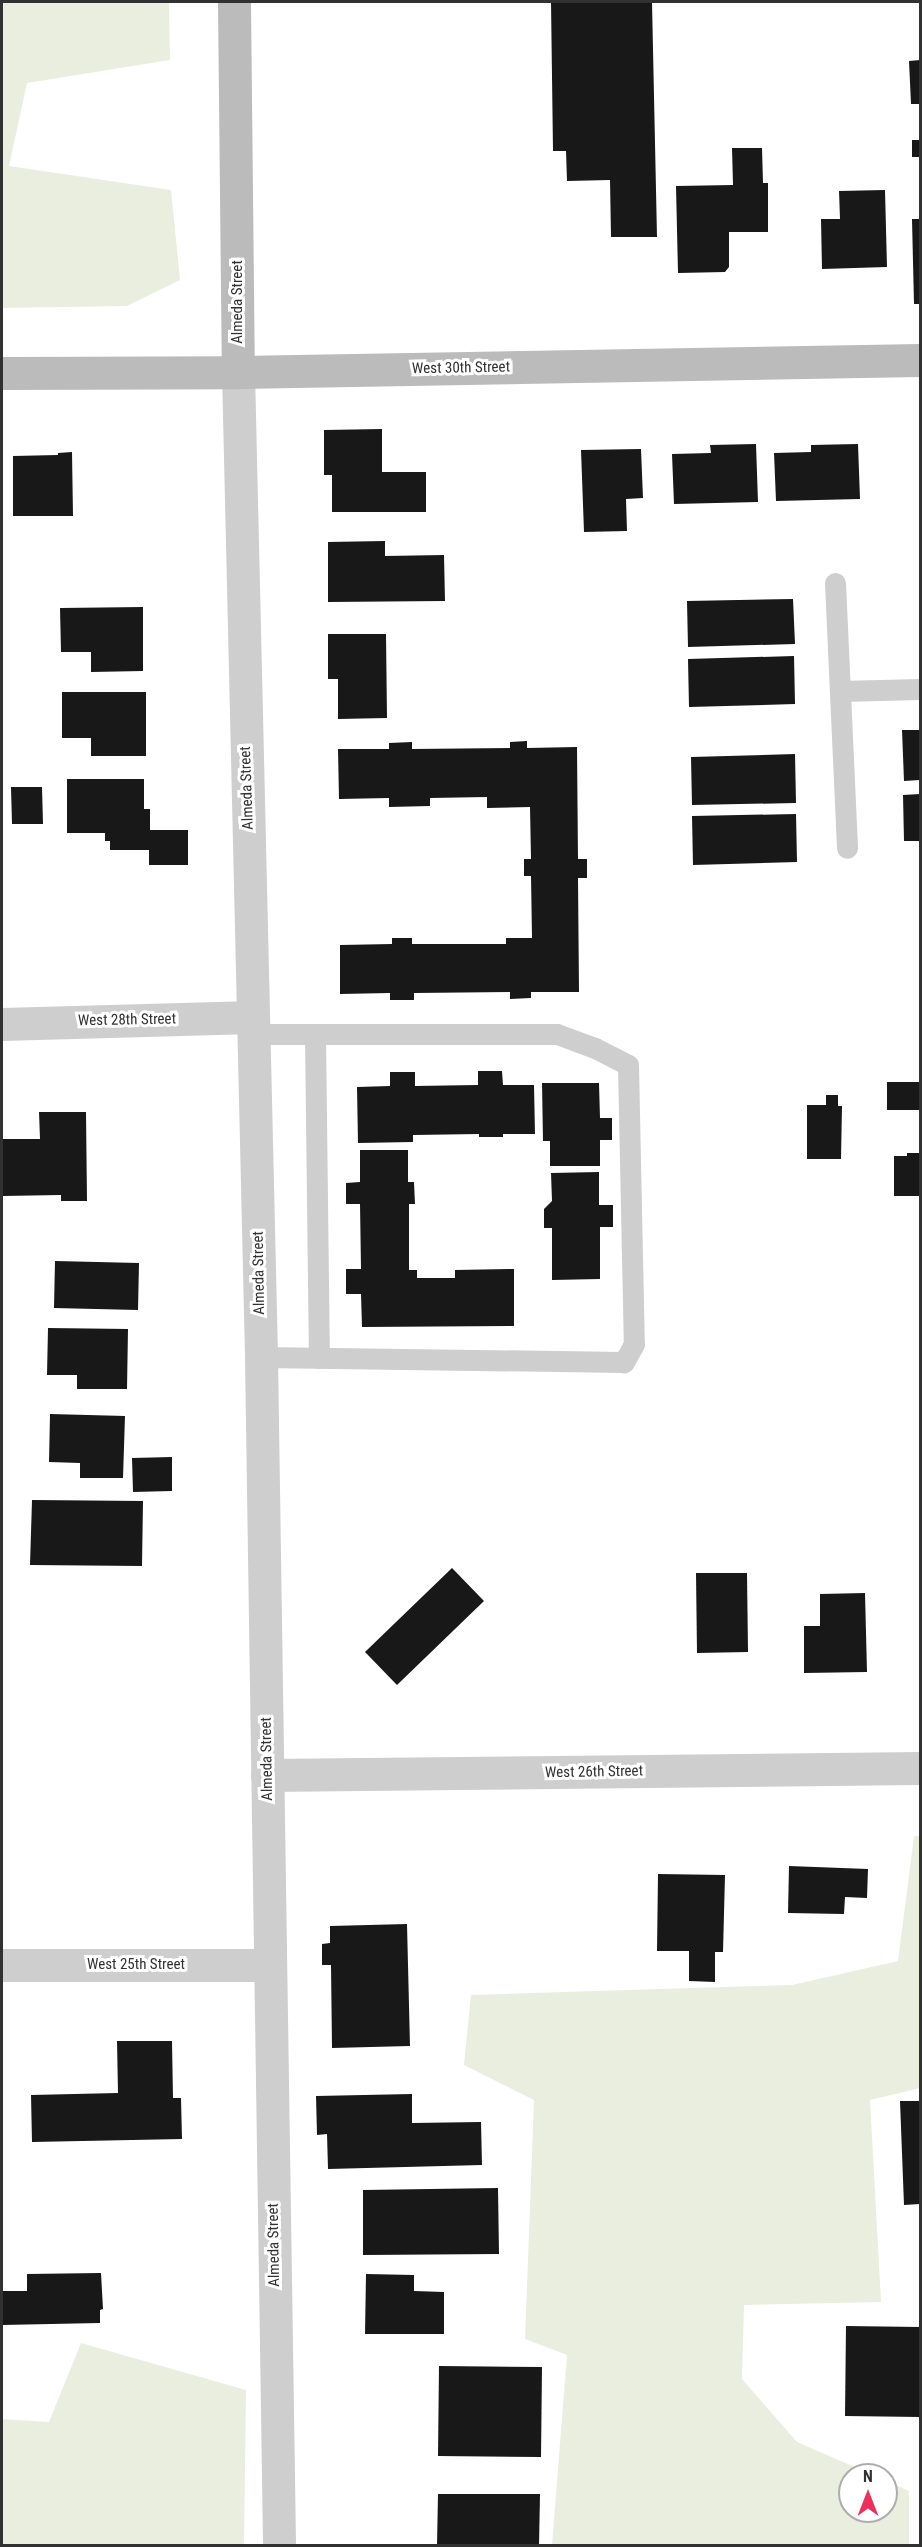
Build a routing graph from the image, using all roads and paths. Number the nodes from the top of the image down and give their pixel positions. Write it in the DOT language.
graph roads {
  1 [pos="234,2"];
  2 [pos="921,360"];
  3 [pos="238,372"];
  4 [pos="2,373"];
  5 [pos="835,583"];
  6 [pos="921,689"];
  7 [pos="840,691"];
  8 [pos="847,848"];
  9 [pos="2,1024"];
  10 [pos="253,1026"];
  11 [pos="315,1036"];
  12 [pos="261,1357"];
  13 [pos="319,1358"];
  14 [pos="921,1768"];
  15 [pos="267,1775"];
  16 [pos="2,1965"];
  17 [pos="270,1965"];
  18 [pos="279,2546"];
  1 -- 3 [label="street, Almeda Street"];
  2 -- 3 [label="street, West 30th Street"];
  3 -- 4 [label="street, West 30th Street"];
  3 -- 10 [label="street, Almeda Street"];
  5 -- 7 [label="lane"];
  6 -- 7 [label="lane"];
  7 -- 8 [label="lane"];
  9 -- 10 [label="street, West 28th Street"];
  10 -- 11 [label="lane"];
  10 -- 12 [label="street, Almeda Street"];
  11 -- 13 [label="lane"];
  11 -- 13 [label="lane"];
  12 -- 13 [label="lane"];
  12 -- 15 [label="street, Almeda Street"];
  14 -- 15 [label="street, West 26th Street"];
  15 -- 17 [label="street, Almeda Street"];
  16 -- 17 [label="street, West 25th Street"];
  17 -- 18 [label="street, Almeda Street"];
}
